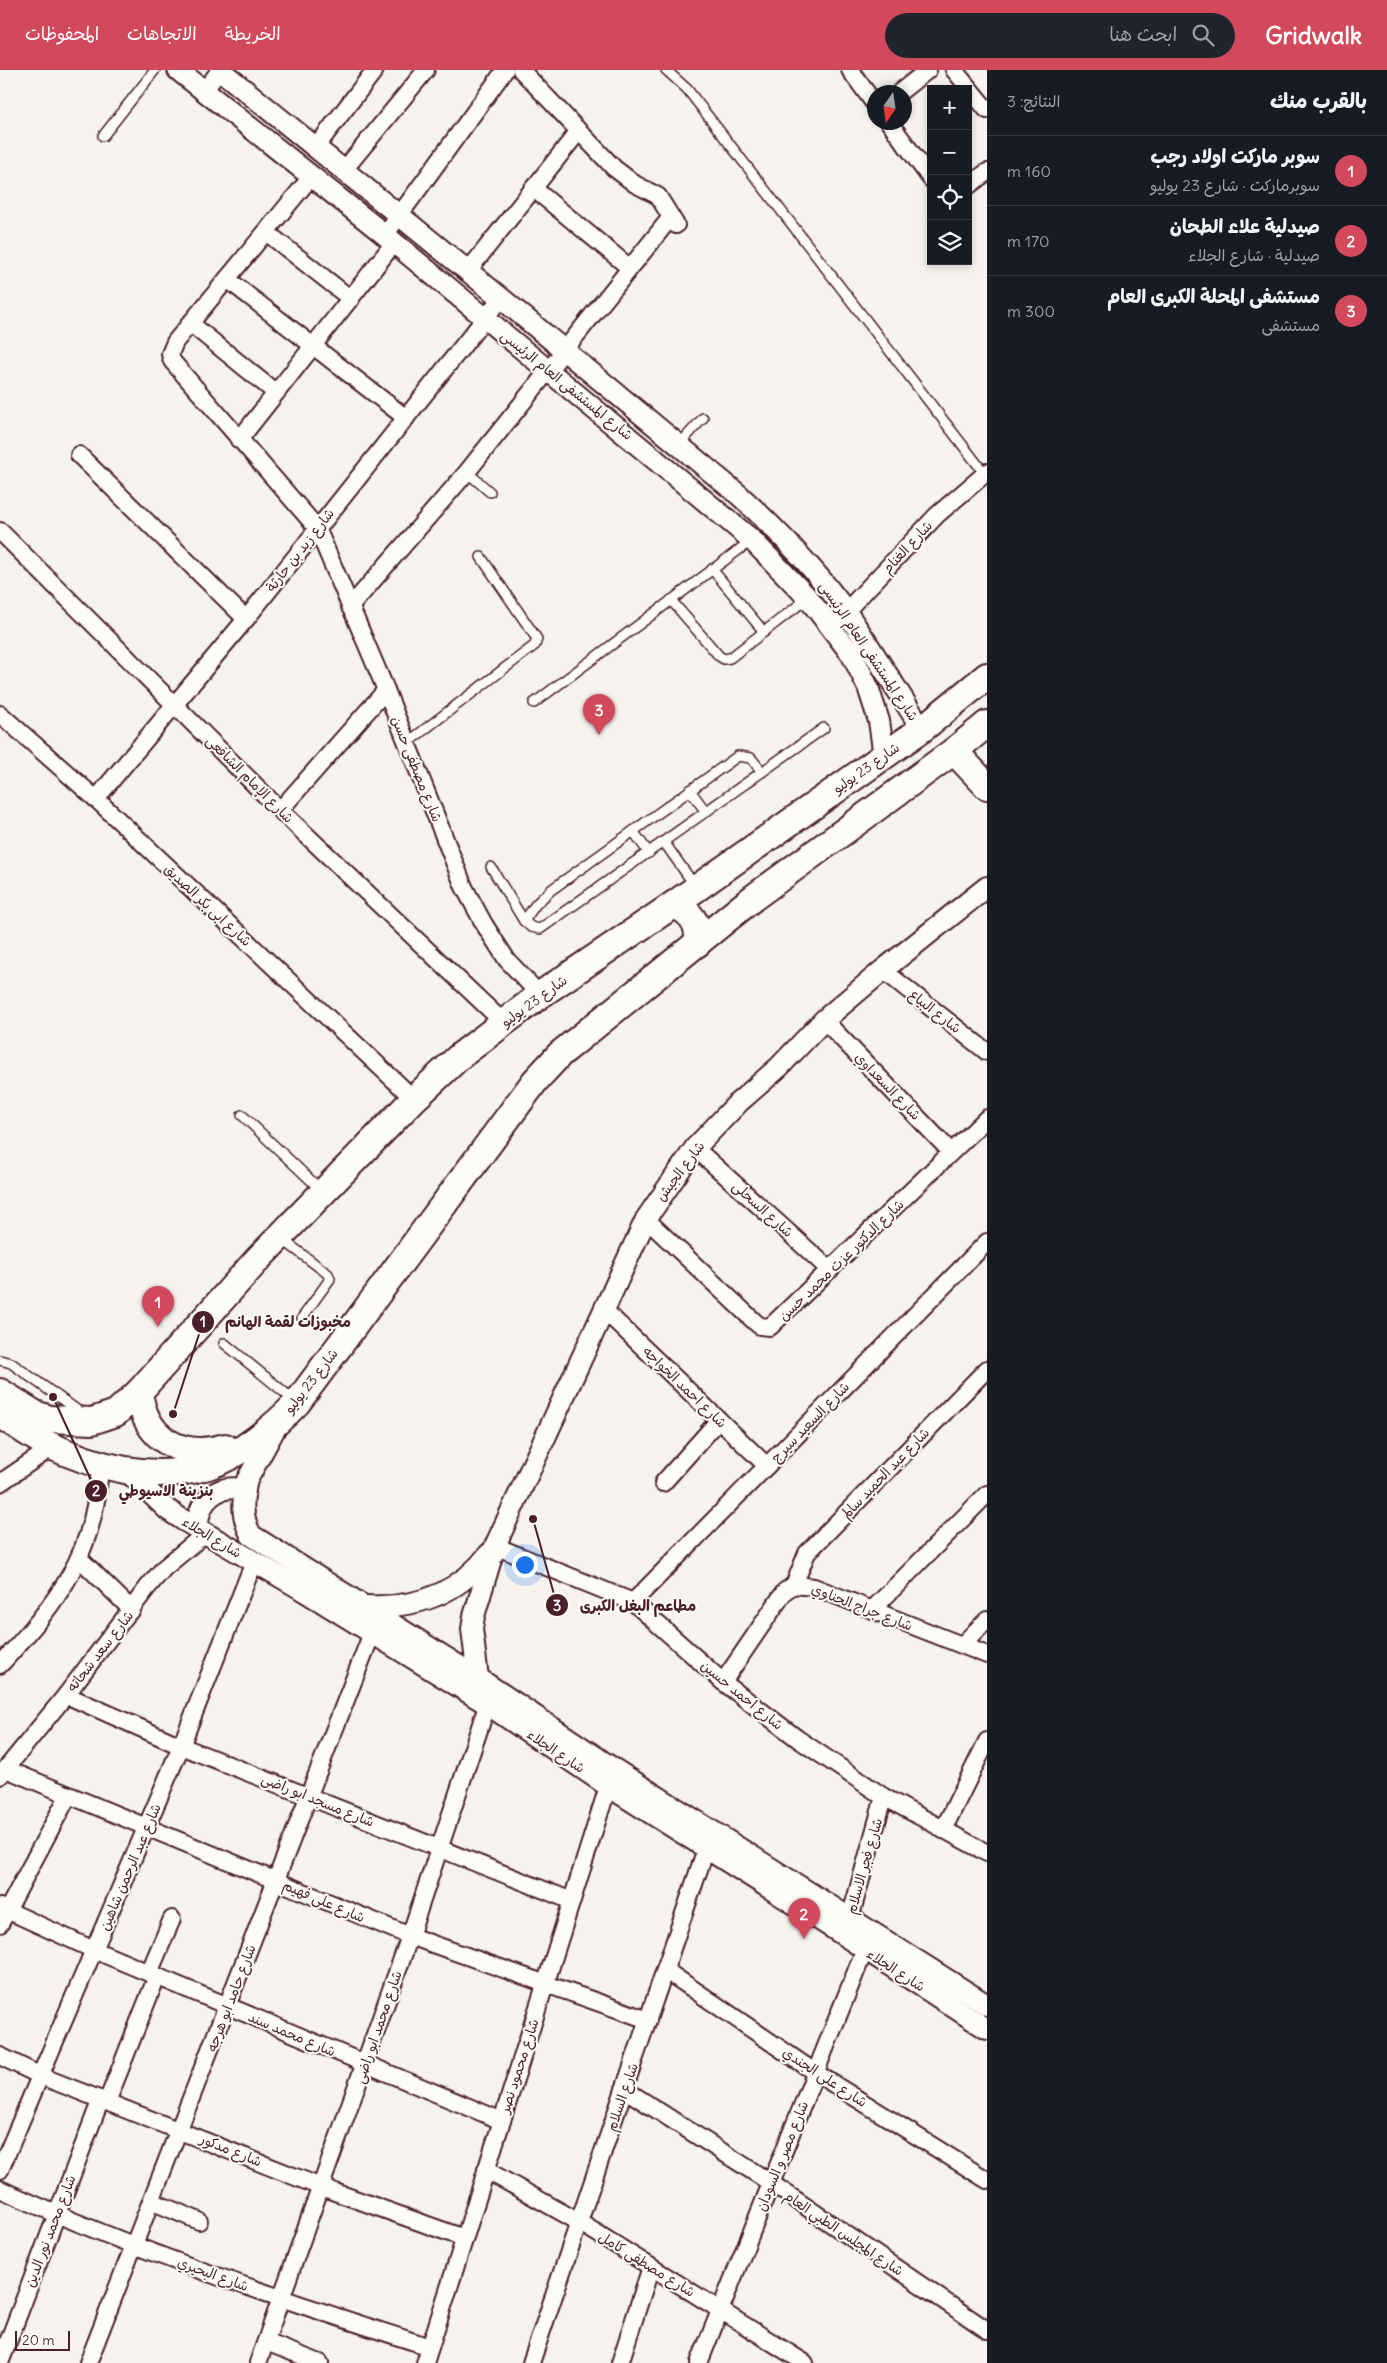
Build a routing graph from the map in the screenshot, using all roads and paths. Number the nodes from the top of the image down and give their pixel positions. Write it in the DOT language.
graph roads {
  1 [pos="155,70"];
  2 [pos="178,70"];
  3 [pos="220,70"];
  4 [pos="375,70"];
  5 [pos="426,70"];
  6 [pos="505,70"];
  7 [pos="521,70"];
  8 [pos="666,70"];
  9 [pos="850,70"];
  10 [pos="928,70"];
  11 [pos="954,70"];
  12 [pos="909,85"];
  13 [pos="204,91"];
  14 [pos="867,93"];
  15 [pos="987,110"];
  16 [pos="895,130"];
  17 [pos="578,132"];
  18 [pos="103,136"];
  19 [pos="316,147"];
  20 [pos="344,170"];
  21 [pos="987,172"];
  22 [pos="928,175"];
  23 [pos="311,177"];
  24 [pos="972,183"];
  25 [pos="533,188"];
  26 [pos="400,216"];
  27 [pos="266,232"];
  28 [pos="390,239"];
  29 [pos="630,268"];
  30 [pos="468,271"];
  31 [pos="226,279"];
  32 [pos="501,298"];
  33 [pos="351,299"];
  34 [pos="486,319"];
  35 [pos="190,323"];
  36 [pos="313,346"];
  37 [pos="565,351"];
  38 [pos="549,371"];
  39 [pos="276,394"];
  40 [pos="406,418"];
  41 [pos="703,418"];
  42 [pos="239,440"];
  43 [pos="673,442"];
  44 [pos="79,455"];
  45 [pos="654,457"];
  46 [pos="468,472"];
  47 [pos="986,473"];
  48 [pos="490,492"];
  49 [pos="316,528"];
  50 [pos="0,531"];
  51 [pos="752,540"];
  52 [pos="481,557"];
  53 [pos="712,569"];
  54 [pos="808,598"];
  55 [pos="672,600"];
  56 [pos="350,607"];
  57 [pos="846,613"];
  58 [pos="246,619"];
  59 [pos="832,626"];
  60 [pos="764,632"];
  61 [pos="987,676"];
  62 [pos="386,690"];
  63 [pos="534,702"];
  64 [pos="174,704"];
  65 [pos="0,714"];
  66 [pos="987,724"];
  67 [pos="824,728"];
  68 [pos="922,728"];
  69 [pos="407,743"];
  70 [pos="954,751"];
  71 [pos="884,756"];
  72 [pos="762,772"];
  73 [pos="987,786"];
  74 [pos="690,790"];
  75 [pos="96,799"];
  76 [pos="280,810"];
  77 [pos="706,812"];
  78 [pos="633,831"];
  79 [pos="664,842"];
  80 [pos="649,853"];
  81 [pos="726,866"];
  82 [pos="492,867"];
  83 [pos="987,887"];
  84 [pos="697,888"];
  85 [pos="753,898"];
  86 [pos="673,905"];
  87 [pos="524,920"];
  88 [pos="698,943"];
  89 [pos="883,970"];
  90 [pos="540,995"];
  91 [pos="824,1020"];
  92 [pos="504,1022"];
  93 [pos="987,1052"];
  94 [pos="414,1099"];
  95 [pos="242,1115"];
  96 [pos="987,1118"];
  97 [pos="696,1148"];
  98 [pos="952,1152"];
  99 [pos="323,1192"];
  100 [pos="646,1219"];
  101 [pos="279,1237"];
  102 [pos="987,1242"];
  103 [pos="830,1270"];
  104 [pos="603,1308"];
  105 [pos="302,1318"];
  106 [pos="224,1343"];
  107 [pos="0,1360"];
  108 [pos="987,1369"];
  109 [pos="0,1392"];
  110 [pos="139,1392"];
  111 [pos="297,1402"];
  112 [pos="0,1415"];
  113 [pos="719,1420"];
  114 [pos="92,1421"];
  115 [pos="279,1422"];
  116 [pos="255,1439"];
  117 [pos="54,1446"];
  118 [pos="100,1464"];
  119 [pos="767,1466"];
  120 [pos="127,1471"];
  121 [pos="0,1483"];
  122 [pos="663,1483"];
  123 [pos="245,1490"];
  124 [pos="987,1494"];
  125 [pos="202,1531"];
  126 [pos="495,1546"];
  127 [pos="80,1558"];
  128 [pos="254,1562"];
  129 [pos="794,1585"];
  130 [pos="633,1602"];
  131 [pos="363,1606"];
  132 [pos="132,1610"];
  133 [pos="872,1610"];
  134 [pos="987,1620"];
  135 [pos="372,1633"];
  136 [pos="962,1645"];
  137 [pos="987,1655"];
  138 [pos="0,1665"];
  139 [pos="723,1682"];
  140 [pos="486,1690"];
  141 [pos="66,1695"];
  142 [pos="987,1741"];
  143 [pos="181,1746"];
  144 [pos="3,1772"];
  145 [pos="611,1778"];
  146 [pos="68,1796"];
  147 [pos="310,1796"];
  148 [pos="884,1797"];
  149 [pos="147,1827"];
  150 [pos="943,1830"];
  151 [pos="710,1840"];
  152 [pos="440,1848"];
  153 [pos="987,1852"];
  154 [pos="276,1881"];
  155 [pos="572,1901"];
  156 [pos="2,1914"];
  157 [pos="172,1919"];
  158 [pos="847,1927"];
  159 [pos="410,1936"];
  160 [pos="865,1949"];
  161 [pos="94,1950"];
  162 [pos="665,1970"];
  163 [pos="153,1975"];
  164 [pos="545,1984"];
  165 [pos="987,2005"];
  166 [pos="227,2006"];
  167 [pos="648,2020"];
  168 [pos="987,2029"];
  169 [pos="0,2056"];
  170 [pos="365,2065"];
  171 [pos="816,2072"];
  172 [pos="40,2076"];
  173 [pos="624,2089"];
  174 [pos="104,2101"];
  175 [pos="502,2121"];
  176 [pos="179,2129"];
  177 [pos="0,2170"];
  178 [pos="486,2170"];
  179 [pos="987,2180"];
  180 [pos="771,2183"];
  181 [pos="321,2187"];
  182 [pos="0,2189"];
  183 [pos="151,2201"];
  184 [pos="57,2215"];
  185 [pos="199,2221"];
  186 [pos="580,2222"];
  187 [pos="464,2238"];
  188 [pos="134,2245"];
  189 [pos="651,2267"];
  190 [pos="282,2299"];
  191 [pos="721,2308"];
  192 [pos="987,2330"];
  193 [pos="266,2342"];
  194 [pos="430,2347"];
  195 [pos="0,2363"];
  196 [pos="88,2363"];
  197 [pos="258,2363"];
  198 [pos="320,2363"];
  199 [pos="425,2363"];
  200 [pos="531,2363"];
  201 [pos="620,2363"];
  202 [pos="699,2363"];
  203 [pos="805,2363"];
  1 -- 18 [label="lane"];
  2 -- 13 [label="street, شارع المستشفى العام الرئيسى"];
  3 -- 13 [label="street"];
  3 -- 19 [label="street, شارع المستشفى العام الرئيسى"];
  4 -- 19 [label="street"];
  5 -- 20 [label="street"];
  6 -- 26 [label="street"];
  7 -- 17 [label="street"];
  8 -- 47 [label="lane"];
  9 -- 14 [label="street"];
  10 -- 12 [label="street"];
  11 -- 15 [label="street"];
  13 -- 23 [label="street, شارع المستشفى العام الرئيسى"];
  16 -- 22 [label="street"];
  17 -- 25 [label="street"];
  17 -- 29 [label="street"];
  19 -- 20 [label="street, شارع المستشفى العام الرئيسى"];
  20 -- 26 [label="street, شارع المستشفى العام الرئيسى"];
  21 -- 24 [label="street"];
  23 -- 27 [label="street, شارع مصطفى حسن"];
  23 -- 28 [label="street, شارع المستشفى العام الرئيسى"];
  25 -- 29 [label="street"];
  25 -- 30 [label="street"];
  26 -- 28 [label="street"];
  26 -- 30 [label="street, شارع المستشفى العام الرئيسى"];
  27 -- 31 [label="street, شارع مصطفى حسن"];
  27 -- 33 [label="street"];
  28 -- 33 [label="street"];
  28 -- 34 [label="street, شارع المستشفى العام الرئيسى"];
  29 -- 37 [label="street"];
  30 -- 32 [label="street, شارع المستشفى العام الرئيسى"];
  31 -- 35 [label="street, شارع مصطفى حسن"];
  31 -- 36 [label="street"];
  32 -- 34 [label="street, شارع زيد بن حارثة"];
  32 -- 37 [label="street, شارع المستشفى العام الرئيسى"];
  33 -- 36 [label="street"];
  34 -- 38 [label="street, شارع المستشفى العام الرئيسى"];
  34 -- 40 [label="street, شارع زيد بن حارثة"];
  35 -- 39 [label="street"];
  35 -- 42 [label="street, شارع مصطفى حسن"];
  36 -- 39 [label="street"];
  36 -- 40 [label="street"];
  37 -- 38 [label="street"];
  37 -- 43 [label="street, شارع المستشفى العام الرئيسى"];
  38 -- 45 [label="street, شارع المستشفى العام الرئيسى"];
  38 -- 46 [label="street"];
  39 -- 42 [label="street"];
  40 -- 49 [label="street, شارع زيد بن حارثة"];
  41 -- 43 [label="lane"];
  42 -- 49 [label="street, شارع مصطفى حسن"];
  43 -- 45 [label="street"];
  43 -- 57 [label="street, شارع المستشفى العام الرئيسى"];
  44 -- 58 [label="street"];
  45 -- 51 [label="street, شارع المستشفى العام الرئيسى"];
  46 -- 48 [label="lane"];
  46 -- 56 [label="street"];
  47 -- 57 [label="street, شارع الغنام"];
  49 -- 56 [label="street, شارع مصطفى حسن"];
  49 -- 58 [label="street, شارع زيد بن حارثة"];
  50 -- 64 [label="street, شارع الإمام الشافعى"];
  51 -- 53 [label="lane"];
  51 -- 54 [label="street, شارع المستشفى العام الرئيسى"];
  52 -- 69 [label="lane"];
  53 -- 55 [label="lane"];
  53 -- 60 [label="lane"];
  54 -- 59 [label="street, شارع المستشفى العام الرئيسى"];
  54 -- 60 [label="lane"];
  55 -- 60 [label="lane"];
  55 -- 63 [label="lane"];
  56 -- 62 [label="street, شارع مصطفى حسن"];
  57 -- 59 [label="street, شارع الغنام"];
  57 -- 68 [label="street, شارع المستشفى العام الرئيسى"];
  58 -- 64 [label="street, شارع زيد بن حارثة"];
  59 -- 71 [label="street, شارع المستشفى العام الرئيسى"];
  61 -- 68 [label="main road, شارع 23 يوليو"];
  62 -- 69 [label="street, شارع مصطفى حسن"];
  62 -- 76 [label="street"];
  64 -- 75 [label="street, شارع زيد بن حارثة"];
  64 -- 76 [label="street, شارع الإمام الشافعى"];
  65 -- 75 [label="street, شارع ابى بكر الصديق"];
  66 -- 70 [label="main road, شارع 23 يوليو"];
  67 -- 72 [label="lane"];
  68 -- 71 [label="main road, شارع 23 يوليو"];
  69 -- 90 [label="street, شارع مصطفى حسن"];
  70 -- 73 [label="main road"];
  70 -- 85 [label="main road, شارع 23 يوليو"];
  71 -- 81 [label="main road, شارع 23 يوليو"];
  72 -- 74 [label="lane"];
  72 -- 77 [label="lane"];
  74 -- 77 [label="lane"];
  74 -- 78 [label="lane"];
  75 -- 94 [label="street, شارع ابى بكر الصديق"];
  76 -- 92 [label="street, شارع الإمام الشافعى"];
  77 -- 79 [label="lane"];
  78 -- 80 [label="lane"];
  78 -- 87 [label="lane"];
  79 -- 80 [label="lane"];
  79 -- 84 [label="lane"];
  80 -- 87 [label="lane"];
  81 -- 84 [label="main road, شارع 23 يوليو"];
  81 -- 85 [label="main road"];
  82 -- 87 [label="lane"];
  83 -- 89 [label="street, شارع الجيش"];
  84 -- 86 [label="main road, شارع 23 يوليو"];
  85 -- 88 [label="main road, شارع 23 يوليو"];
  86 -- 88 [label="main road"];
  86 -- 90 [label="main road, شارع 23 يوليو"];
  88 -- 111 [label="main road, شارع 23 يوليو"];
  89 -- 91 [label="street, شارع الجيش"];
  89 -- 93 [label="street, شارع البياع"];
  90 -- 92 [label="main road, شارع 23 يوليو"];
  91 -- 97 [label="street, شارع الجيش"];
  91 -- 98 [label="street, شارع السعداوي"];
  92 -- 94 [label="main road, شارع 23 يوليو"];
  94 -- 99 [label="main road, شارع 23 يوليو"];
  95 -- 99 [label="lane"];
  96 -- 98 [label="street, شارع الدكتور عزت محمد حسن"];
  97 -- 100 [label="street, شارع الجيش"];
  97 -- 103 [label="street, شارع السحلى"];
  98 -- 103 [label="street, شارع الدكتور عزت محمد حسن"];
  99 -- 101 [label="main road, شارع 23 يوليو"];
  100 -- 103 [label="street, شارع الدكتور عزت محمد حسن"];
  100 -- 104 [label="street, شارع الجيش"];
  101 -- 105 [label="lane"];
  101 -- 110 [label="main road, شارع 23 يوليو"];
  102 -- 119 [label="street, شارع السعيد سيرج"];
  104 -- 113 [label="street, شارع احمد الخواجه"];
  104 -- 126 [label="street, شارع الجيش"];
  106 -- 111 [label="lane"];
  107 -- 114 [label="lane"];
  108 -- 129 [label="street, شارع عبد الحميد سالم"];
  109 -- 114 [label="main road"];
  110 -- 114 [label="main road"];
  110 -- 116 [label="main road"];
  111 -- 115 [label="main road, شارع 23 يوليو"];
  112 -- 117 [label="main road, شارع الجلاء"];
  113 -- 119 [label="street, شارع احمد الخواجه"];
  113 -- 122 [label="street"];
  115 -- 116 [label="main road, شارع 23 يوليو"];
  115 -- 123 [label="street, شارع الجلاء"];
  116 -- 120 [label="main road, شارع الجلاء"];
  117 -- 118 [label="main road, شارع الجلاء"];
  117 -- 121 [label="street"];
  118 -- 120 [label="main road, شارع الجلاء"];
  118 -- 127 [label="street"];
  119 -- 130 [label="street, شارع السعيد سيرج"];
  120 -- 125 [label="street, شارع الجلاء"];
  123 -- 125 [label="street"];
  123 -- 131 [label="street, شارع الجلاء"];
  124 -- 133 [label="street"];
  125 -- 128 [label="street, شارع الجلاء"];
  125 -- 132 [label="street, شارع سعد شحاته"];
  126 -- 130 [label="street, شارع احمد حسين"];
  126 -- 131 [label="street, شارع الجيش"];
  126 -- 140 [label="street, شارع الجيش"];
  127 -- 132 [label="street"];
  127 -- 138 [label="street"];
  128 -- 135 [label="street, شارع الجلاء"];
  128 -- 143 [label="street, شارع عبد الرحمن شاهين"];
  129 -- 133 [label="street, شارع جراج الحناوي"];
  129 -- 139 [label="street, شارع جراج الحناوي"];
  130 -- 139 [label="street, شارع احمد حسين"];
  131 -- 140 [label="street, شارع الجلاء"];
  132 -- 141 [label="street, شارع سعد شحاته"];
  133 -- 136 [label="street, شارع جراج الحناوي"];
  134 -- 136 [label="street"];
  135 -- 140 [label="street, شارع الجلاء"];
  135 -- 147 [label="street, شارع حامد ابو هرجه"];
  136 -- 137 [label="street, شارع جراج الحناوي"];
  139 -- 148 [label="street, شارع احمد حسين"];
  140 -- 145 [label="street, شارع الجلاء"];
  140 -- 152 [label="street, شارع محمد ابو راضى"];
  141 -- 143 [label="street, شارع مسجد ابو راضى"];
  141 -- 144 [label="street, شارع سعد شحاته"];
  142 -- 150 [label="street"];
  143 -- 147 [label="street, شارع مسجد ابو راضى"];
  143 -- 149 [label="street, شارع عبد الرحمن شاهين"];
  144 -- 146 [label="street, شارع على فهيم"];
  145 -- 151 [label="street, شارع الجلاء"];
  145 -- 155 [label="street, شارع محمود نصر"];
  146 -- 149 [label="street, شارع على فهيم"];
  146 -- 156 [label="street"];
  147 -- 152 [label="street, شارع مسجد ابو راضى"];
  147 -- 154 [label="street, شارع حامد ابو هرجه"];
  148 -- 150 [label="street, شارع احمد حسين"];
  148 -- 158 [label="street, شارع فجر الاسلام"];
  149 -- 154 [label="street, شارع على فهيم"];
  149 -- 161 [label="street, شارع عبد الرحمن شاهين"];
  150 -- 153 [label="street, شارع احمد حسين"];
  151 -- 158 [label="street, شارع الجلاء"];
  151 -- 162 [label="street, شارع السلام"];
  152 -- 155 [label="street, شارع مسجد ابو راضى"];
  152 -- 159 [label="street, شارع محمد ابو راضى"];
  154 -- 159 [label="street, شارع على فهيم"];
  154 -- 166 [label="street, شارع حامد ابو هرجه"];
  155 -- 164 [label="street, شارع محمود نصر"];
  156 -- 161 [label="street, شارع محمد سند"];
  157 -- 163 [label="street, شارع محمد نور الدين"];
  158 -- 160 [label="street, شارع الجلاء"];
  158 -- 165 [label="street, شارع الجلاء"];
  159 -- 164 [label="street, شارع على فهيم"];
  159 -- 170 [label="street, شارع محمد ابو راضى"];
  160 -- 168 [label="street, شارع الجلاء"];
  160 -- 171 [label="street, شارع مصر و السودان"];
  161 -- 163 [label="street, شارع محمد سند"];
  161 -- 172 [label="street, شارع عبد الرحمن شاهين"];
  162 -- 167 [label="street, شارع السلام"];
  162 -- 171 [label="street, شارع على الجندي"];
  163 -- 166 [label="street, شارع محمد سند"];
  163 -- 174 [label="street, شارع محمد نور الدين"];
  164 -- 167 [label="street, شارع على فهيم"];
  164 -- 175 [label="street, شارع محمود نصر"];
  166 -- 170 [label="street, شارع محمد سند"];
  166 -- 176 [label="street, شارع حامد ابو هرجه"];
  167 -- 173 [label="street, شارع السلام"];
  169 -- 172 [label="street, شارع مدكور"];
  170 -- 175 [label="street, شارع محمد سند"];
  170 -- 181 [label="street, شارع محمد ابو راضى"];
  171 -- 179 [label="street, شارع على الجندي"];
  171 -- 180 [label="street, شارع مصر و السودان"];
  172 -- 174 [label="street, شارع مدكور"];
  172 -- 177 [label="street, شارع عبد الرحمن شاهين"];
  173 -- 180 [label="street, شارع المجلس الطبي العام"];
  173 -- 186 [label="street, شارع السلام"];
  174 -- 176 [label="street, شارع مدكور"];
  174 -- 184 [label="street, شارع محمد نور الدين"];
  175 -- 178 [label="street, شارع محمود نصر"];
  176 -- 181 [label="street, شارع مدكور"];
  176 -- 183 [label="street, شارع حامد ابو هرجه"];
  178 -- 186 [label="street, شارع مصطفى كامل"];
  178 -- 187 [label="street, شارع محمود نصر"];
  180 -- 191 [label="street, شارع مصر و السودان"];
  180 -- 192 [label="street, شارع المجلس الطبي العام"];
  181 -- 187 [label="street, شارع مدكور"];
  181 -- 190 [label="street, شارع محمد ابو راضى"];
  182 -- 184 [label="street, شارع البحيري"];
  183 -- 185 [label="street"];
  183 -- 188 [label="street, شارع حامد ابو هرجه"];
  184 -- 188 [label="street, شارع البحيري"];
  184 -- 195 [label="street, شارع محمد نور الدين"];
  186 -- 189 [label="street, شارع مصطفى كامل"];
  186 -- 200 [label="street, شارع السلام"];
  187 -- 194 [label="street, شارع محمود نصر"];
  188 -- 190 [label="street, شارع البحيري"];
  188 -- 196 [label="street, شارع حامد ابو هرجه"];
  189 -- 191 [label="street, شارع مصطفى كامل"];
  189 -- 201 [label="street"];
  190 -- 193 [label="street, شارع محمد ابو راضى"];
  190 -- 194 [label="street, شارع البحيري"];
  191 -- 202 [label="street, شارع مصر و السودان"];
  191 -- 203 [label="street, شارع مصطفى كامل"];
  193 -- 197 [label="street, شارع محمد ابو راضى"];
  193 -- 198 [label="street"];
  194 -- 199 [label="street, شارع محمود نصر"];
}
